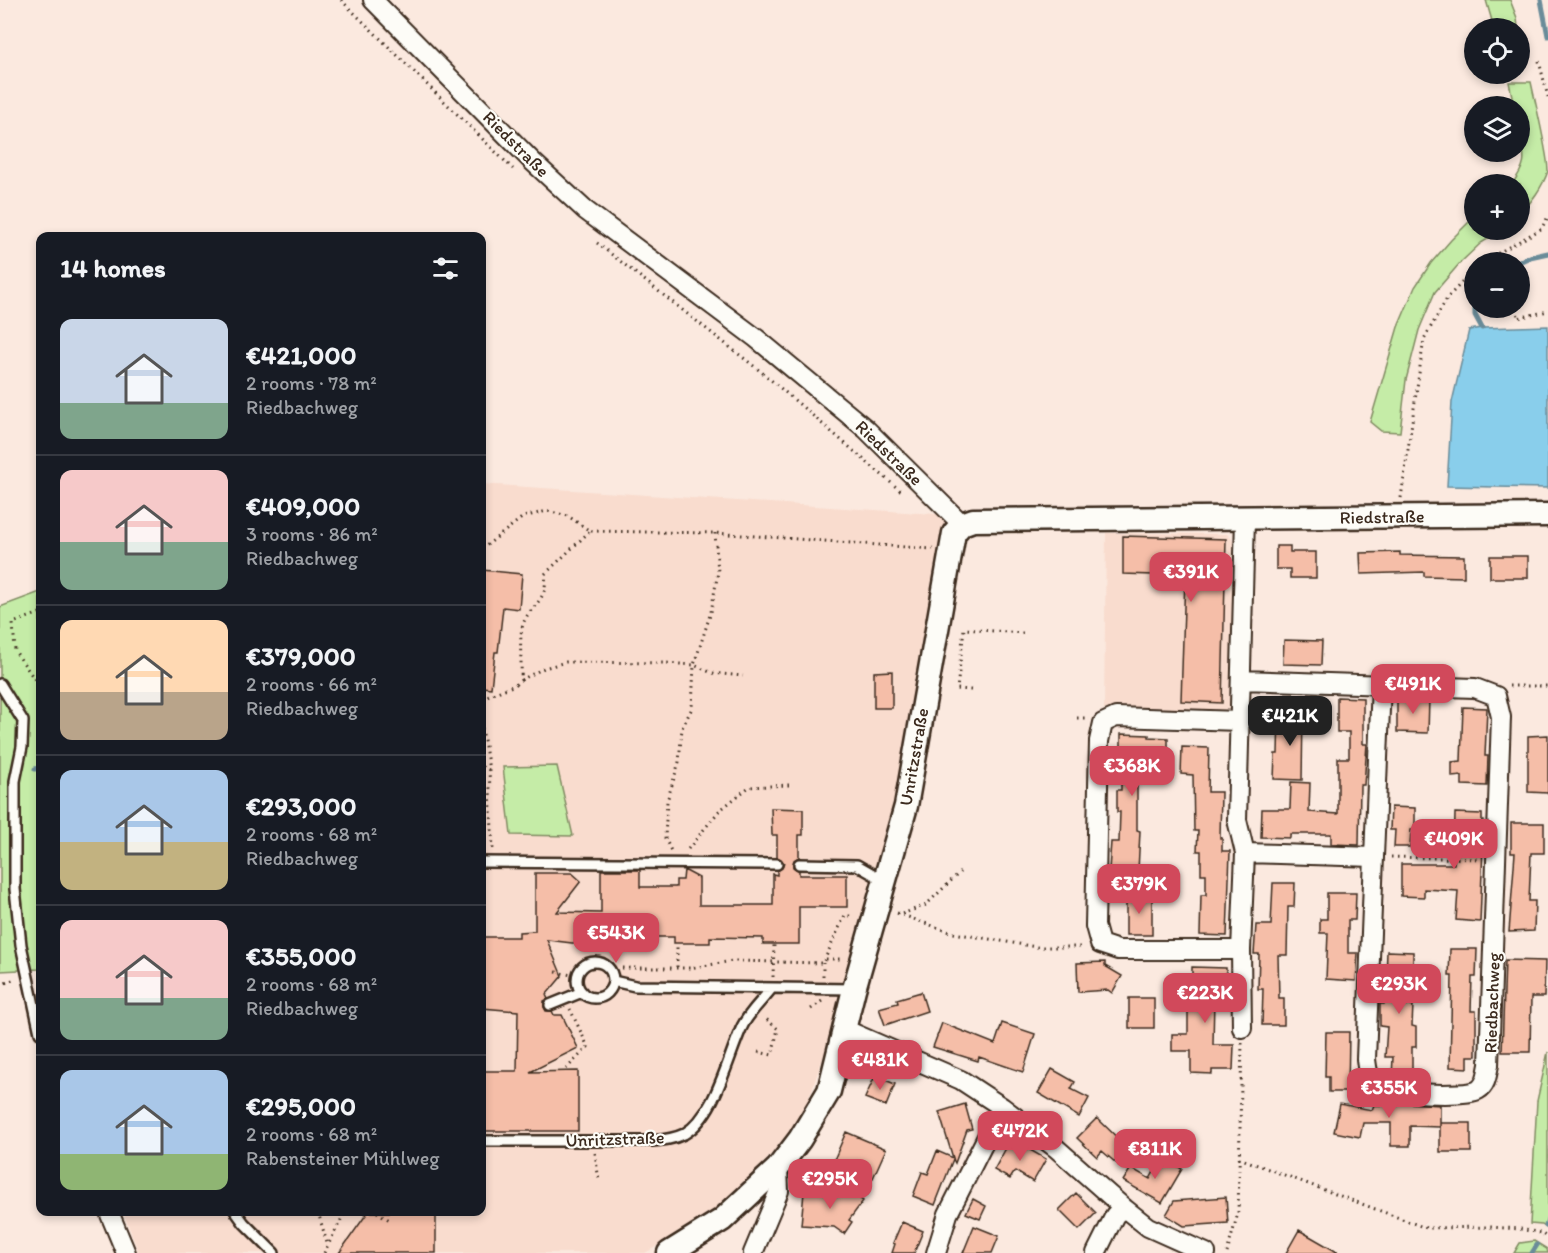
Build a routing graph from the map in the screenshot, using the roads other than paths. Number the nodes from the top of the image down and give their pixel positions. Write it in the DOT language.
graph roads {
  1 [pos="373,0"];
  2 [pos="1548,515"];
  3 [pos="1245,518"];
  4 [pos="962,524"];
  5 [pos="1242,680"];
  6 [pos="0,684"];
  7 [pos="1381,684"];
  8 [pos="1240,721"];
  9 [pos="1245,853"];
  10 [pos="1374,857"];
  11 [pos="486,862"];
  12 [pos="777,864"];
  13 [pos="799,864"];
  14 [pos="885,881"];
  15 [pos="1241,950"];
  16 [pos="613,981"];
  17 [pos="772,988"];
  18 [pos="854,989"];
  19 [pos="582,992"];
  20 [pos="550,1005"];
  21 [pos="36,1014"];
  22 [pos="1242,1028"];
  23 [pos="844,1029"];
  24 [pos="1002,1107"];
  25 [pos="486,1141"];
  26 [pos="778,1168"];
  27 [pos="1124,1208"];
  28 [pos="111,1216"];
  29 [pos="239,1216"];
  30 [pos="126,1253"];
  31 [pos="274,1253"];
  32 [pos="669,1253"];
  33 [pos="753,1253"];
  34 [pos="936,1253"];
  35 [pos="1096,1253"];
  36 [pos="1206,1253"];
  1 -- 4 [label="street, Riedstraße"];
  2 -- 3 [label="street, Riedstraße"];
  3 -- 4 [label="street, Riedstraße"];
  3 -- 5 [label="street"];
  4 -- 14 [label="street, Unritzstraße"];
  5 -- 7 [label="street"];
  5 -- 8 [label="street"];
  6 -- 21 [label="lane"];
  7 -- 10 [label="street, Riedbachweg"];
  7 -- 10 [label="street, Riedbachweg"];
  8 -- 9 [label="street"];
  8 -- 15 [label="street"];
  9 -- 10 [label="street"];
  9 -- 15 [label="street"];
  11 -- 12 [label="lane"];
  13 -- 14 [label="lane"];
  14 -- 18 [label="street, Unritzstraße"];
  15 -- 22 [label="street"];
  16 -- 17 [label="lane"];
  16 -- 19 [label="lane"];
  16 -- 19 [label="lane"];
  17 -- 18 [label="lane"];
  17 -- 25 [label="lane, Unritzstraße"];
  18 -- 23 [label="street, Unritzstraße"];
  19 -- 20 [label="lane"];
  23 -- 24 [label="street"];
  23 -- 26 [label="street, Unritzstraße"];
  24 -- 27 [label="street"];
  24 -- 34 [label="street"];
  26 -- 32 [label="street, Unritzstraße"];
  26 -- 33 [label="street"];
  27 -- 35 [label="street"];
  27 -- 36 [label="street"];
  28 -- 30 [label="street"];
  29 -- 31 [label="lane"];
}
